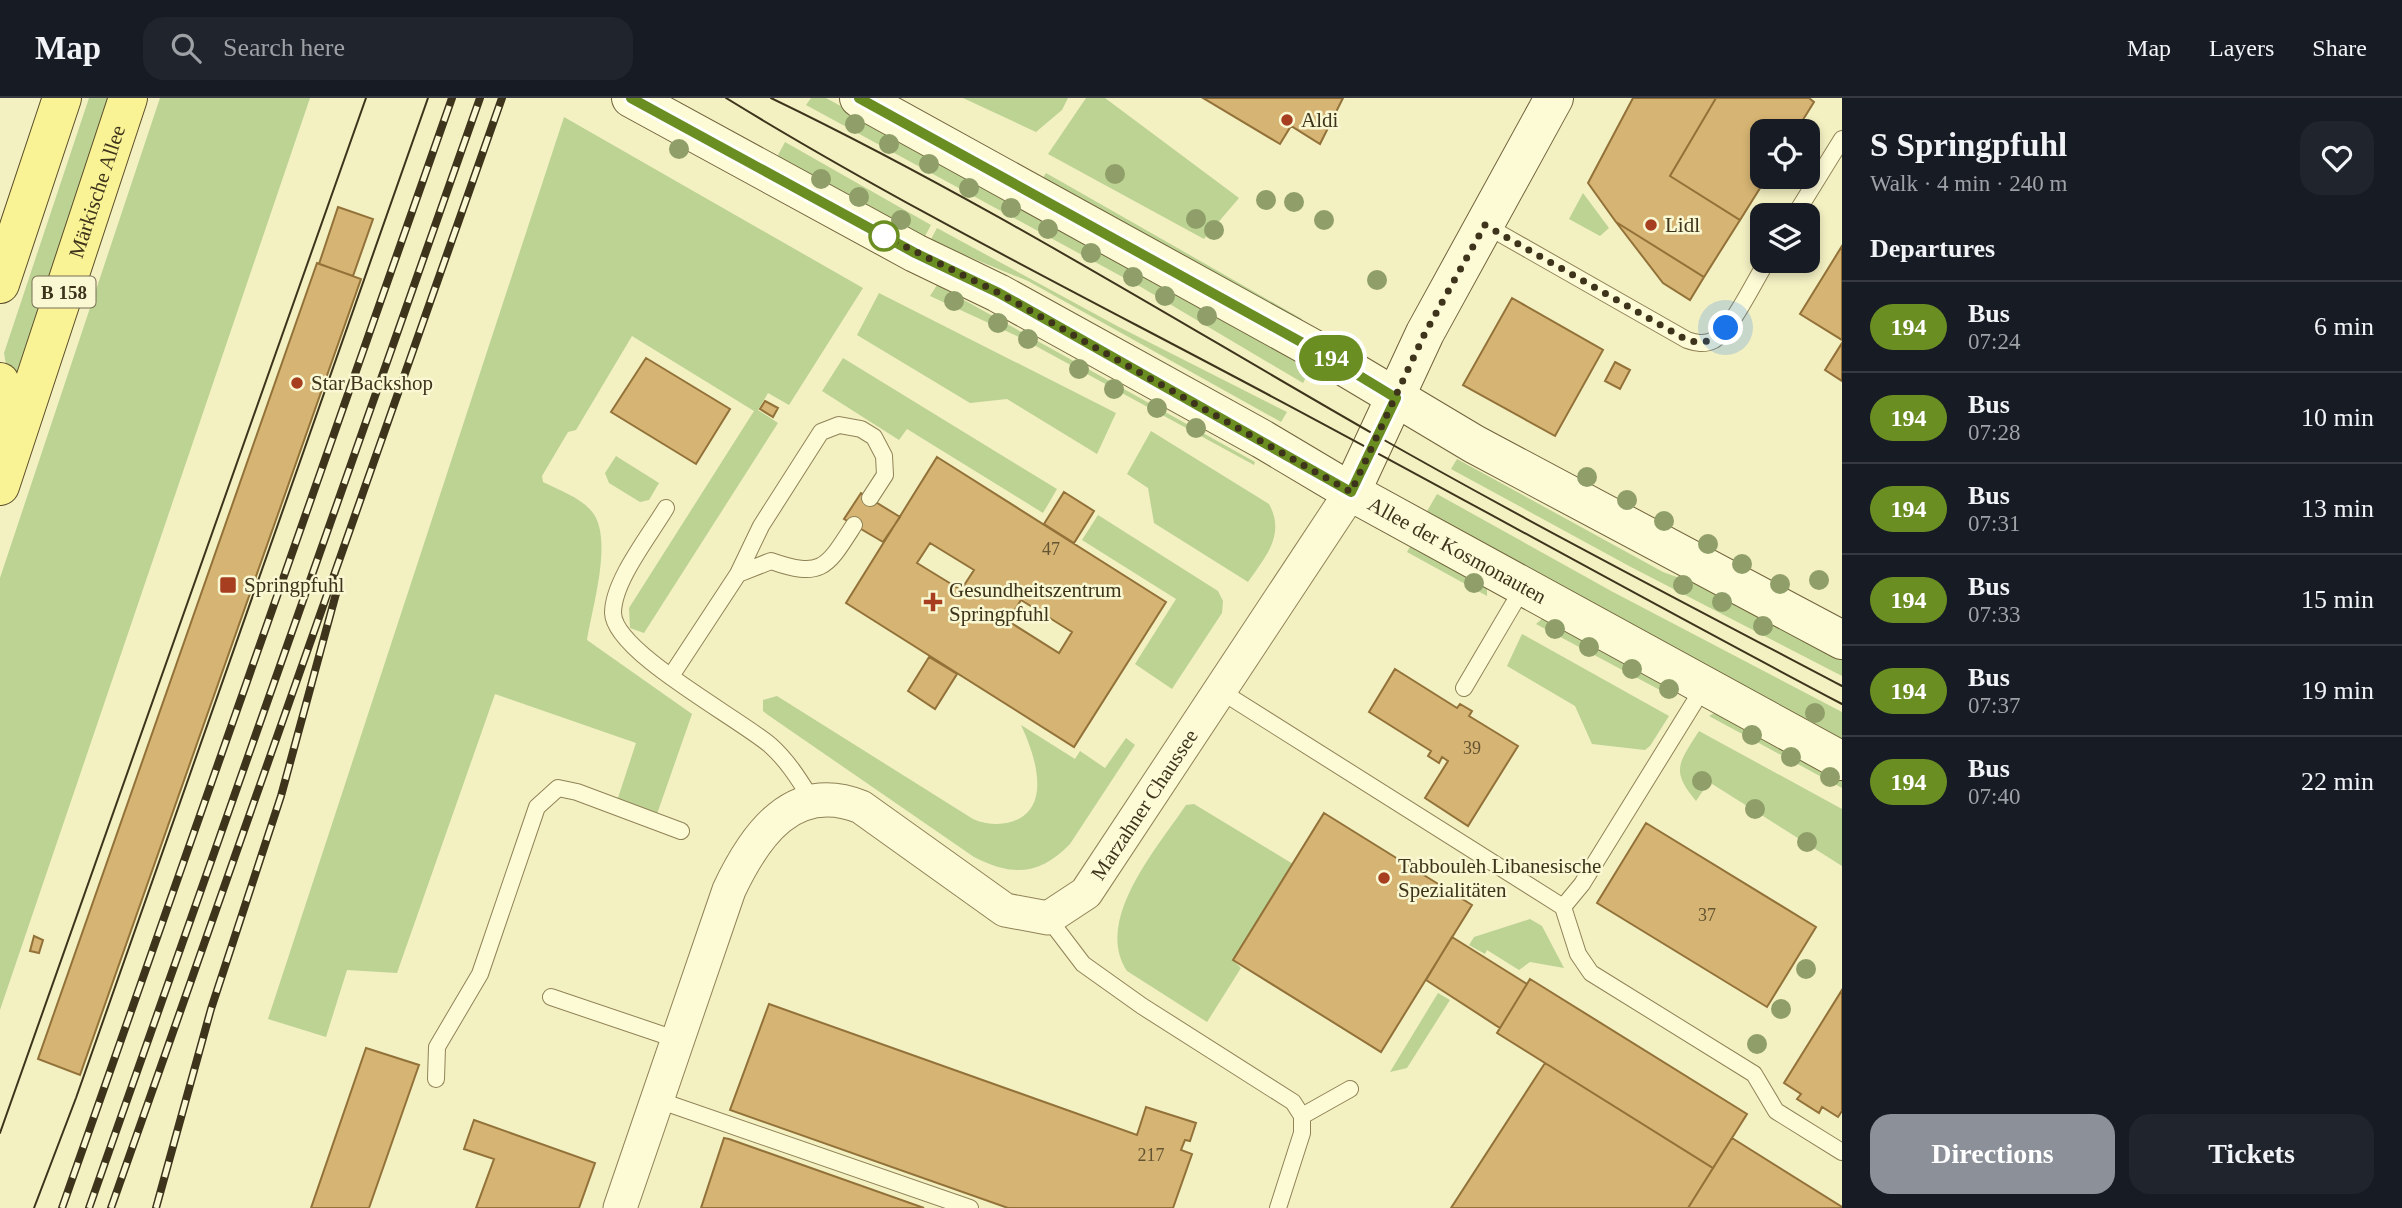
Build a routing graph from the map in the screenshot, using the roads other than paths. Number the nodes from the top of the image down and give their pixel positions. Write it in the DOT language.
graph roads {
  1 [pos="62,98"];
  2 [pos="128,98"];
  3 [pos="631,98"];
  4 [pos="859,98"];
  5 [pos="1554,98"];
  6 [pos="1842,139"];
  7 [pos="1802,203"];
  8 [pos="1485,225"];
  9 [pos="1760,273"];
  10 [pos="0,284"];
  11 [pos="0,382"];
  12 [pos="1396,398"];
  13 [pos="0,409"];
  14 [pos="0,486"];
  15 [pos="1351,492"];
  16 [pos="870,498"];
  17 [pos="666,508"];
  18 [pos="854,525"];
  19 [pos="738,574"];
  20 [pos="1524,586"];
  21 [pos="1842,640"];
  22 [pos="671,676"];
  23 [pos="1705,685"];
  24 [pos="1464,688"];
  25 [pos="1219,690"];
  26 [pos="1842,761"];
  27 [pos="812,800"];
  28 [pos="681,831"];
  29 [pos="1563,907"];
  30 [pos="1048,918"];
  31 [pos="551,996"];
  32 [pos="678,1040"];
  33 [pos="436,1079"];
  34 [pos="1350,1089"];
  35 [pos="658,1100"];
  36 [pos="1302,1116"];
  37 [pos="1842,1152"];
  38 [pos="620,1208"];
  39 [pos="970,1208"];
  40 [pos="1278,1208"];
  1 -- 10 [label="main road, B 158"];
  2 -- 14 [label="main road, Märkische Allee / B 158"];
  3 -- 15 [label="main road, Allee der Kosmonauten"];
  4 -- 12 [label="main road"];
  5 -- 8 [label="main road, Marzahner Chaussee"];
  6 -- 7 [label="lane"];
  8 -- 9 [label="lane"];
  8 -- 12 [label="main road, Marzahner Chaussee"];
  11 -- 13 [label="main road"];
  12 -- 15 [label="main road, Marzahner Chaussee"];
  12 -- 21 [label="main road"];
  15 -- 20 [label="main road, Allee der Kosmonauten"];
  15 -- 25 [label="street, Marzahner Chaussee"];
  16 -- 19 [label="lane"];
  17 -- 22 [label="lane"];
  18 -- 19 [label="lane"];
  19 -- 22 [label="lane"];
  20 -- 23 [label="main road, Allee der Kosmonauten"];
  20 -- 24 [label="lane"];
  22 -- 27 [label="lane"];
  23 -- 26 [label="main road, Allee der Kosmonauten"];
  23 -- 29 [label="lane"];
  25 -- 29 [label="lane"];
  25 -- 30 [label="street, Marzahner Chaussee"];
  27 -- 30 [label="street"];
  27 -- 32 [label="street"];
  28 -- 33 [label="lane"];
  29 -- 37 [label="lane"];
  30 -- 36 [label="lane"];
  31 -- 32 [label="lane"];
  32 -- 35 [label="street"];
  34 -- 36 [label="lane"];
  35 -- 38 [label="street"];
  35 -- 39 [label="lane"];
  36 -- 40 [label="lane"];
}
